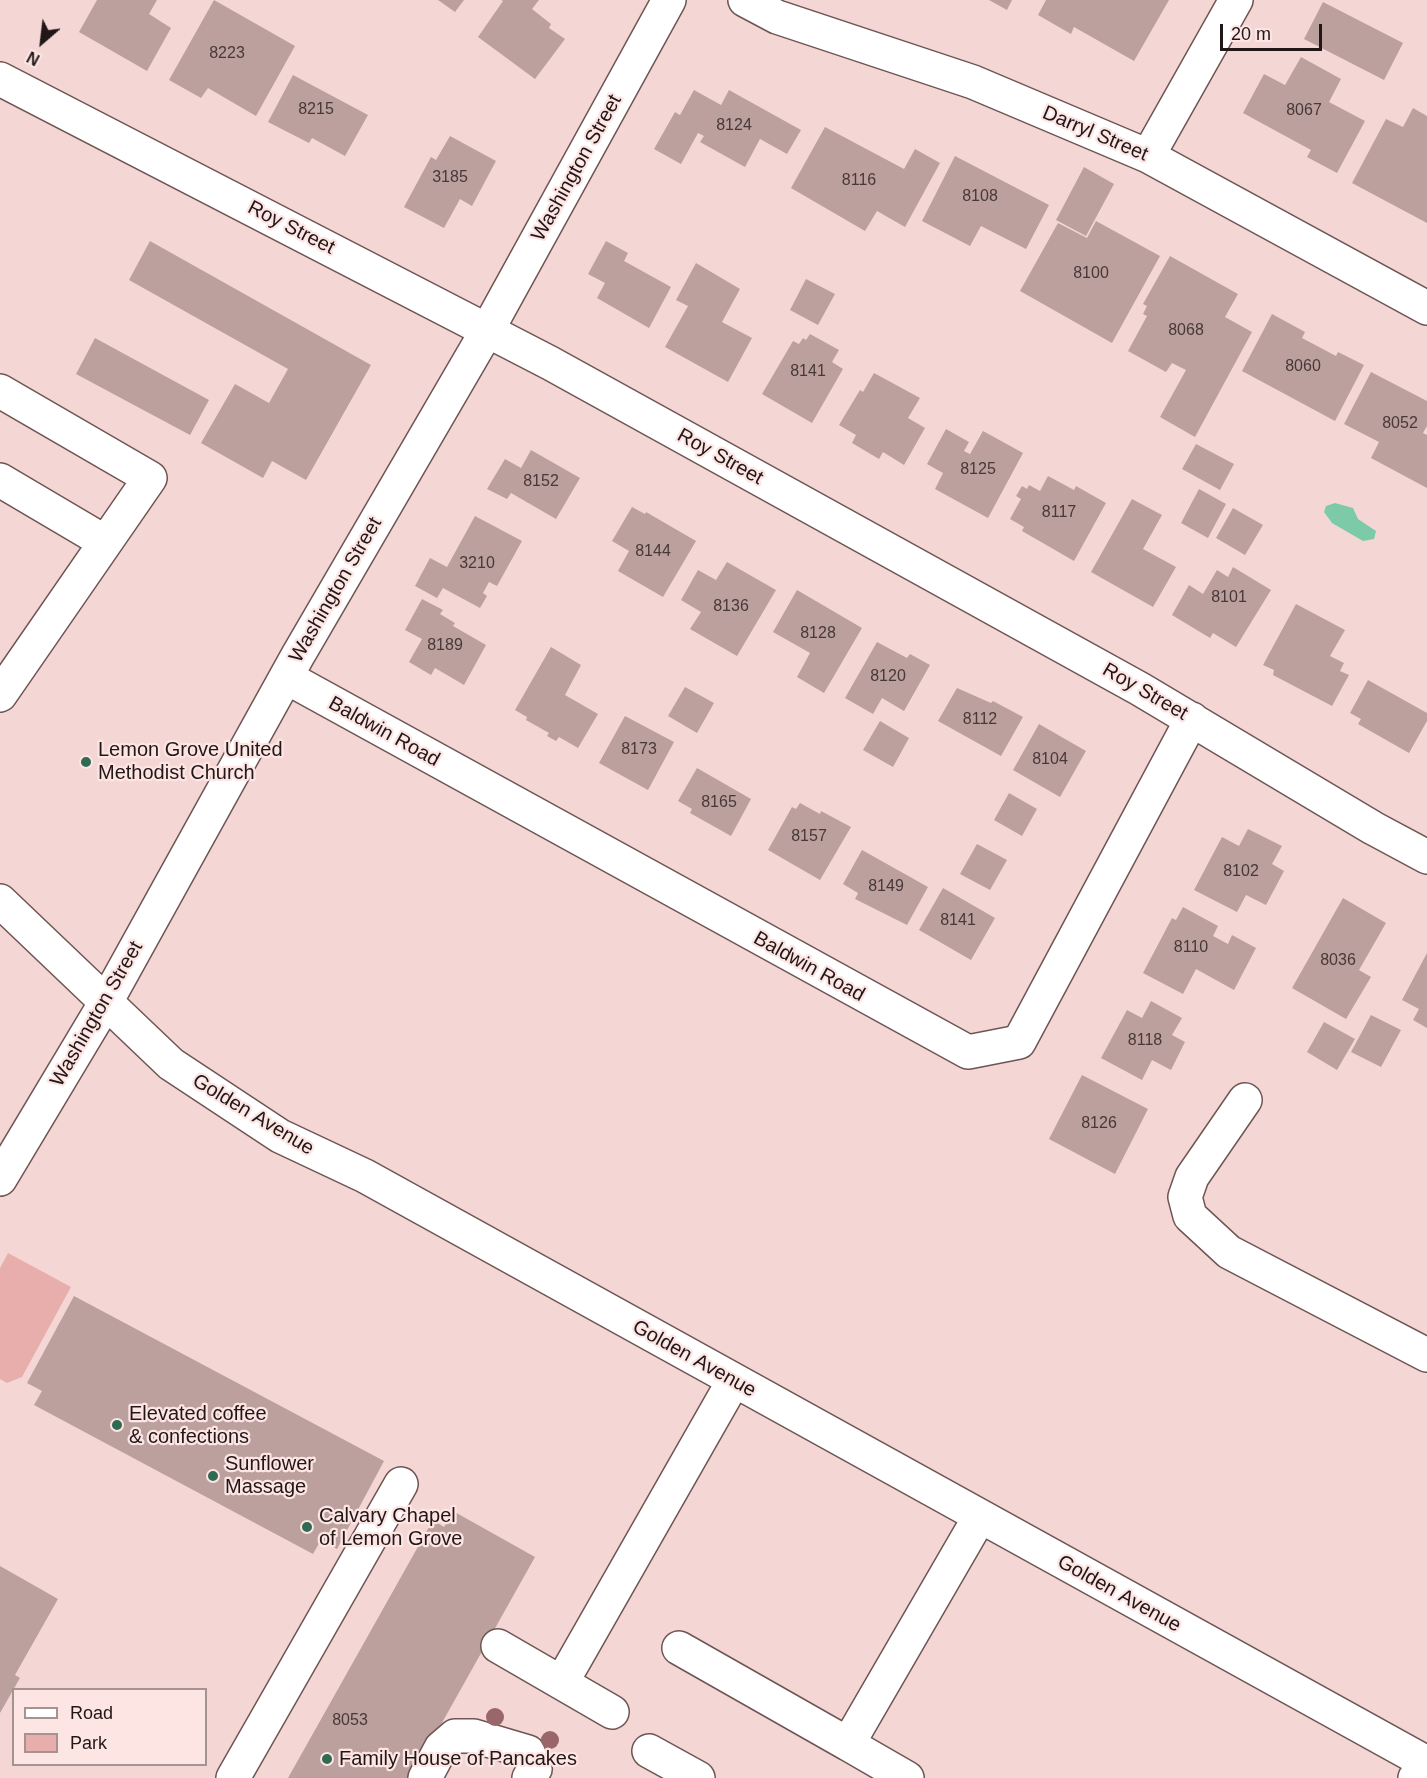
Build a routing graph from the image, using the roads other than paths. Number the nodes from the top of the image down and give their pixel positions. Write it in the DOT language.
graph roads {
  1 [pos="669,0"];
  2 [pos="745,0"];
  3 [pos="1236,0"];
  4 [pos="0,79"];
  5 [pos="1148,156"];
  6 [pos="1427,308"];
  7 [pos="488,329"];
  8 [pos="0,392"];
  9 [pos="0,480"];
  10 [pos="105,542"];
  11 [pos="286,677"];
  12 [pos="0,695"];
  13 [pos="1192,719"];
  14 [pos="1427,857"];
  15 [pos="0,901"];
  16 [pos="105,1002"];
  17 [pos="1245,1100"];
  18 [pos="0,1179"];
  19 [pos="1427,1355"];
  20 [pos="733,1382"];
  21 [pos="401,1484"];
  22 [pos="979,1518"];
  23 [pos="498,1646"];
  24 [pos="679,1648"];
  25 [pos="562,1682"];
  26 [pos="612,1712"];
  27 [pos="848,1744"];
  28 [pos="649,1751"];
  29 [pos="1427,1763"];
  30 [pos="1427,1771"];
  31 [pos="532,1773"];
  32 [pos="233,1778"];
  33 [pos="424,1778"];
  34 [pos="698,1778"];
  35 [pos="907,1778"];
  36 [pos="1414,1778"];
  1 -- 7 [label="street, Washington Street"];
  2 -- 5 [label="street, Darryl Street"];
  3 -- 5 [label="street"];
  4 -- 7 [label="street, Roy Street"];
  5 -- 6 [label="street, Darryl Street"];
  7 -- 11 [label="street, Washington Street"];
  7 -- 13 [label="street, Roy Street"];
  8 -- 10 [label="street"];
  9 -- 10 [label="street"];
  10 -- 12 [label="street"];
  11 -- 13 [label="street, Baldwin Road"];
  11 -- 16 [label="street, Washington Street"];
  13 -- 14 [label="street, Roy Street"];
  15 -- 16 [label="street, Golden Avenue"];
  16 -- 18 [label="street, Washington Street"];
  16 -- 20 [label="street, Golden Avenue"];
  17 -- 19 [label="street"];
  20 -- 22 [label="street, Golden Avenue"];
  20 -- 25 [label="street"];
  21 -- 32 [label="street"];
  22 -- 27 [label="street"];
  22 -- 29 [label="street, Golden Avenue"];
  23 -- 25 [label="street"];
  24 -- 27 [label="street"];
  25 -- 26 [label="street"];
  27 -- 35 [label="street"];
  28 -- 34 [label="street"];
  30 -- 36 [label="street"];
  31 -- 33 [label="street"];
}
